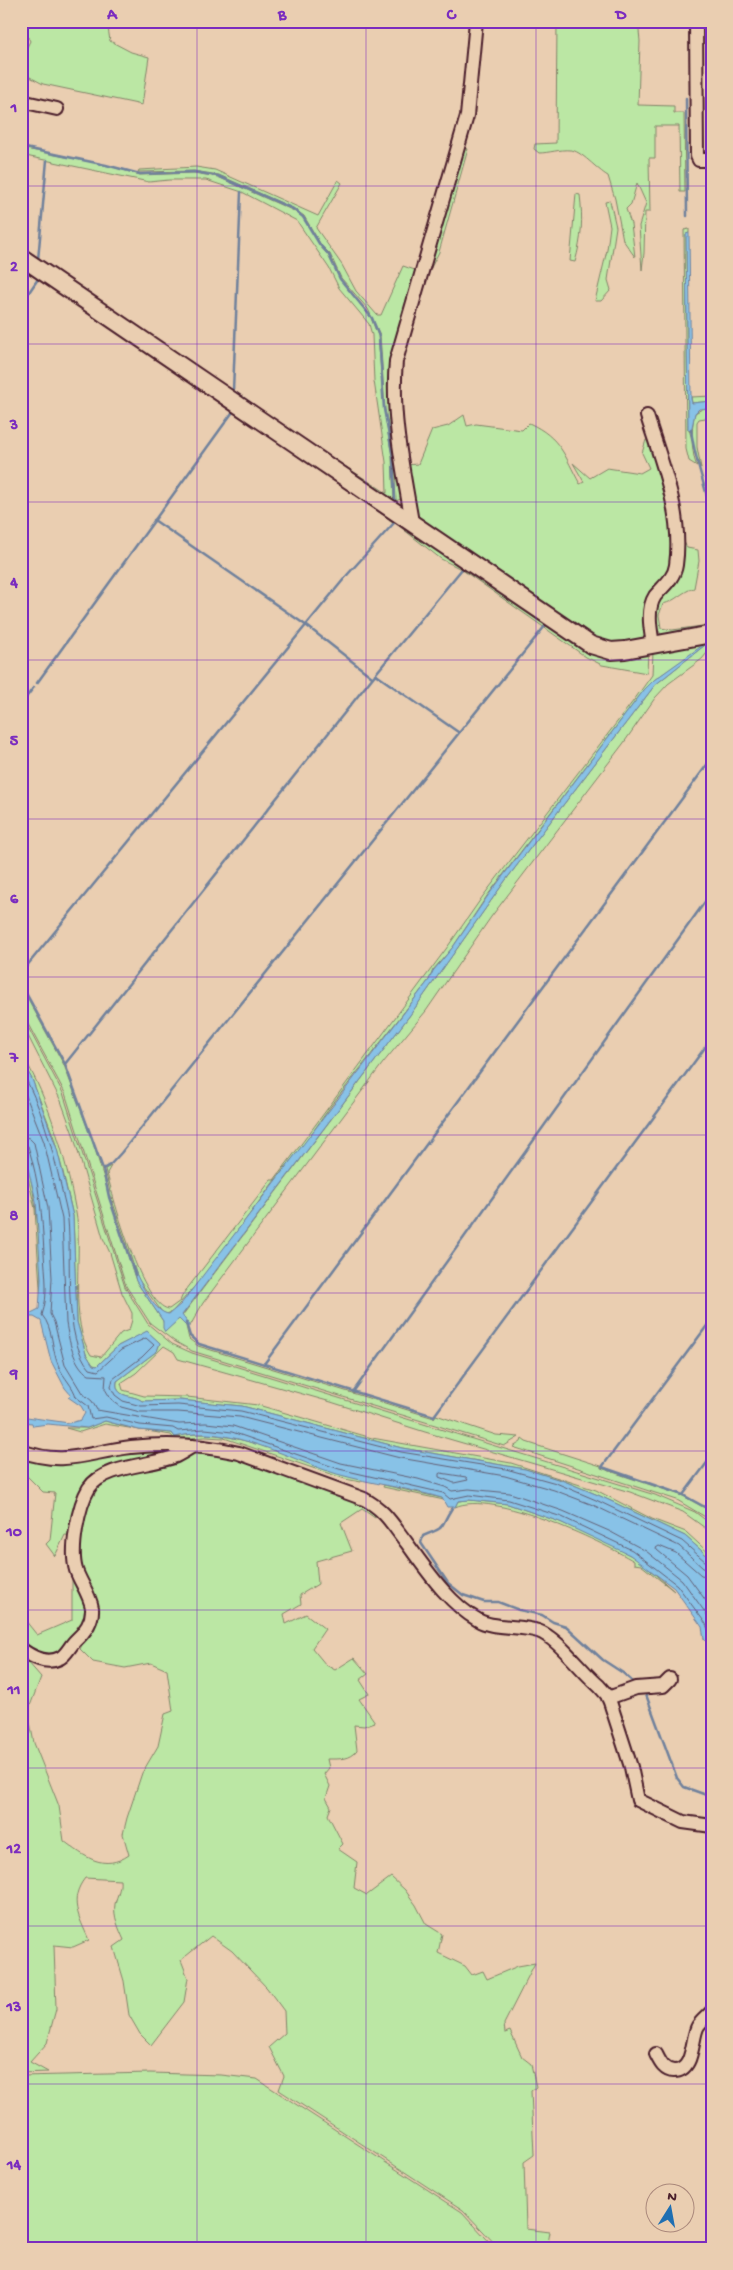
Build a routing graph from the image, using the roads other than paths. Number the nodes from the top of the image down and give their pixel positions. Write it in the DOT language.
graph roads {
  1 [pos="476,21"];
  2 [pos="696,21"];
  3 [pos="21,101"];
  4 [pos="57,109"];
  5 [pos="712,160"];
  6 [pos="21,257"];
  7 [pos="647,416"];
  8 [pos="412,522"];
  9 [pos="712,634"];
  10 [pos="653,645"];
  11 [pos="193,1446"];
  12 [pos="21,1451"];
  13 [pos="21,1649"];
  14 [pos="670,1679"];
  15 [pos="608,1698"];
  16 [pos="712,1826"];
  17 [pos="712,2011"];
  18 [pos="656,2054"];
  1 -- 8 [label="street"];
  2 -- 5 [label="street"];
  3 -- 4 [label="street"];
  6 -- 8 [label="main road"];
  7 -- 10 [label="street"];
  8 -- 10 [label="main road"];
  9 -- 10 [label="main road"];
  11 -- 12 [label="street"];
  11 -- 13 [label="street"];
  11 -- 15 [label="street"];
  14 -- 15 [label="street"];
  15 -- 16 [label="street"];
  17 -- 18 [label="street"];
}
